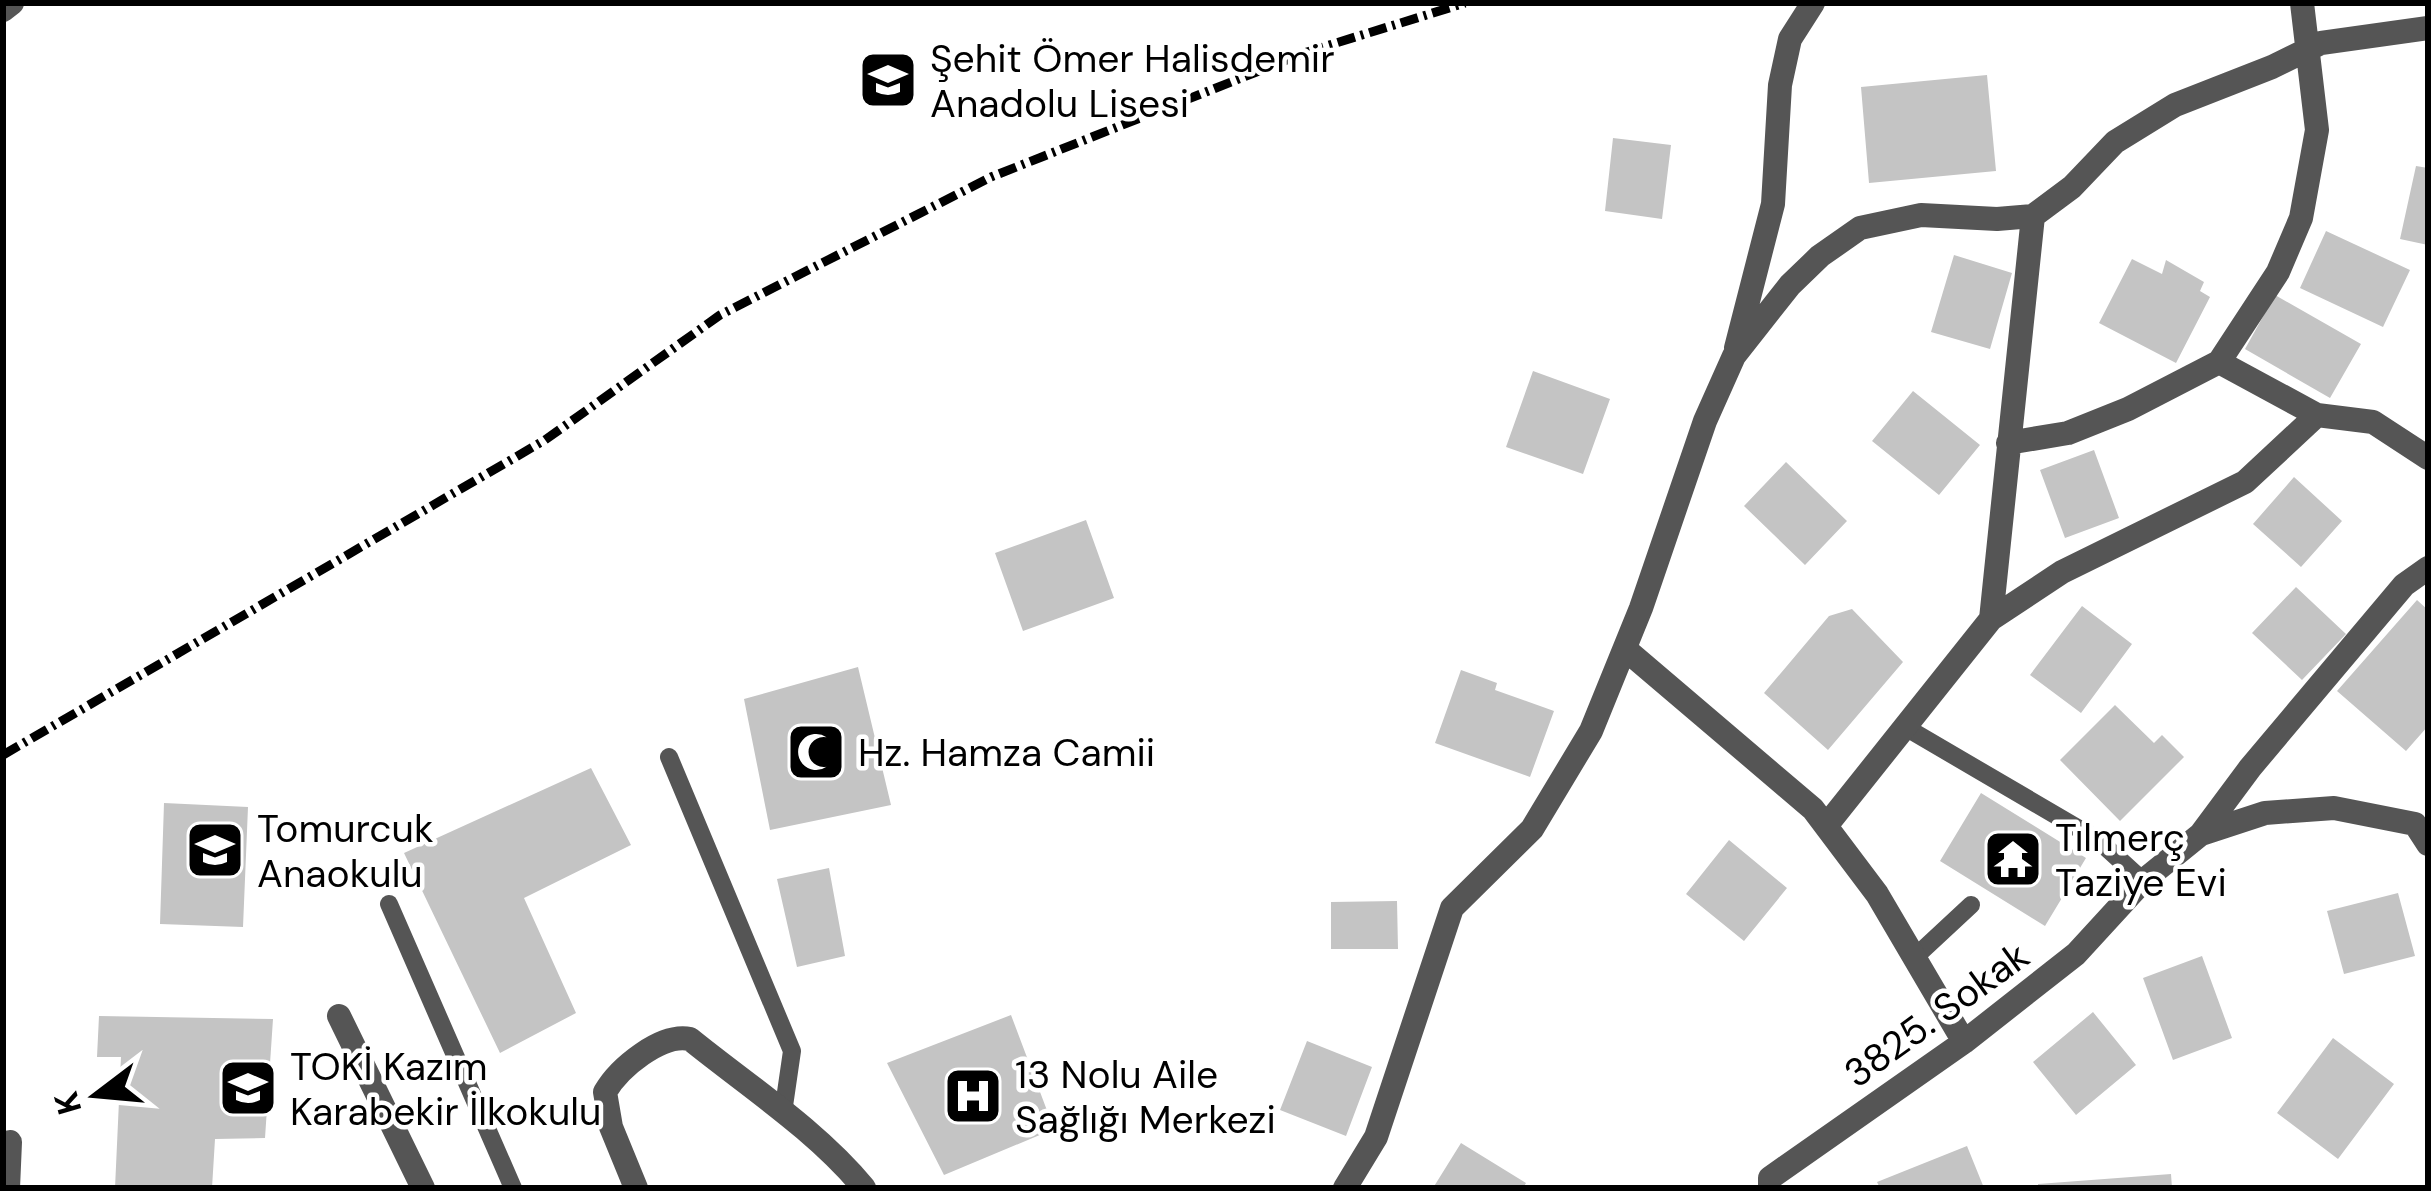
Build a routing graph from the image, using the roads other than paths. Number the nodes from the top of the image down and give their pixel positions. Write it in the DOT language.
graph roads {
  1 [pos="12,3"];
  2 [pos="1814,3"];
  3 [pos="2302,3"];
  4 [pos="3,10"];
  5 [pos="2428,28"];
  6 [pos="2307,50"];
  7 [pos="2032,216"];
  8 [pos="1734,356"];
  9 [pos="2219,362"];
  10 [pos="2318,416"];
  11 [pos="2008,443"];
  12 [pos="2428,458"];
  13 [pos="2428,568"];
  14 [pos="1990,619"];
  15 [pos="1624,649"];
  16 [pos="1905,727"];
  17 [pos="669,757"];
  18 [pos="1826,826"];
  19 [pos="2424,830"];
  20 [pos="2201,834"];
  21 [pos="2143,880"];
  22 [pos="389,904"];
  23 [pos="1971,905"];
  24 [pos="1914,958"];
  25 [pos="339,1016"];
  26 [pos="1964,1042"];
  27 [pos="783,1113"];
  28 [pos="10,1142"];
  29 [pos="8,1188"];
  30 [pos="423,1188"];
  31 [pos="513,1188"];
  32 [pos="636,1188"];
  33 [pos="864,1188"];
  34 [pos="1345,1188"];
  35 [pos="1770,1188"];
  1 -- 4 [label="street"];
  2 -- 8 [label="street"];
  3 -- 6 [label="street"];
  5 -- 6 [label="street"];
  6 -- 7 [label="street"];
  6 -- 9 [label="street"];
  7 -- 8 [label="street"];
  7 -- 11 [label="street"];
  8 -- 15 [label="street"];
  9 -- 10 [label="street"];
  9 -- 11 [label="street"];
  10 -- 12 [label="street"];
  10 -- 14 [label="street"];
  11 -- 14 [label="street"];
  13 -- 20 [label="street, 3825. Sokak"];
  14 -- 16 [label="street"];
  15 -- 18 [label="street"];
  15 -- 34 [label="street"];
  16 -- 18 [label="street"];
  16 -- 21 [label="lane"];
  17 -- 27 [label="lane"];
  18 -- 24 [label="street"];
  19 -- 20 [label="street"];
  20 -- 21 [label="street, 3825. Sokak"];
  21 -- 26 [label="street, 3825. Sokak"];
  22 -- 31 [label="lane"];
  23 -- 24 [label="lane"];
  24 -- 26 [label="street"];
  25 -- 30 [label="street"];
  26 -- 35 [label="street, 3825. Sokak"];
  27 -- 32 [label="street"];
  27 -- 33 [label="street"];
  28 -- 29 [label="street"];
}
